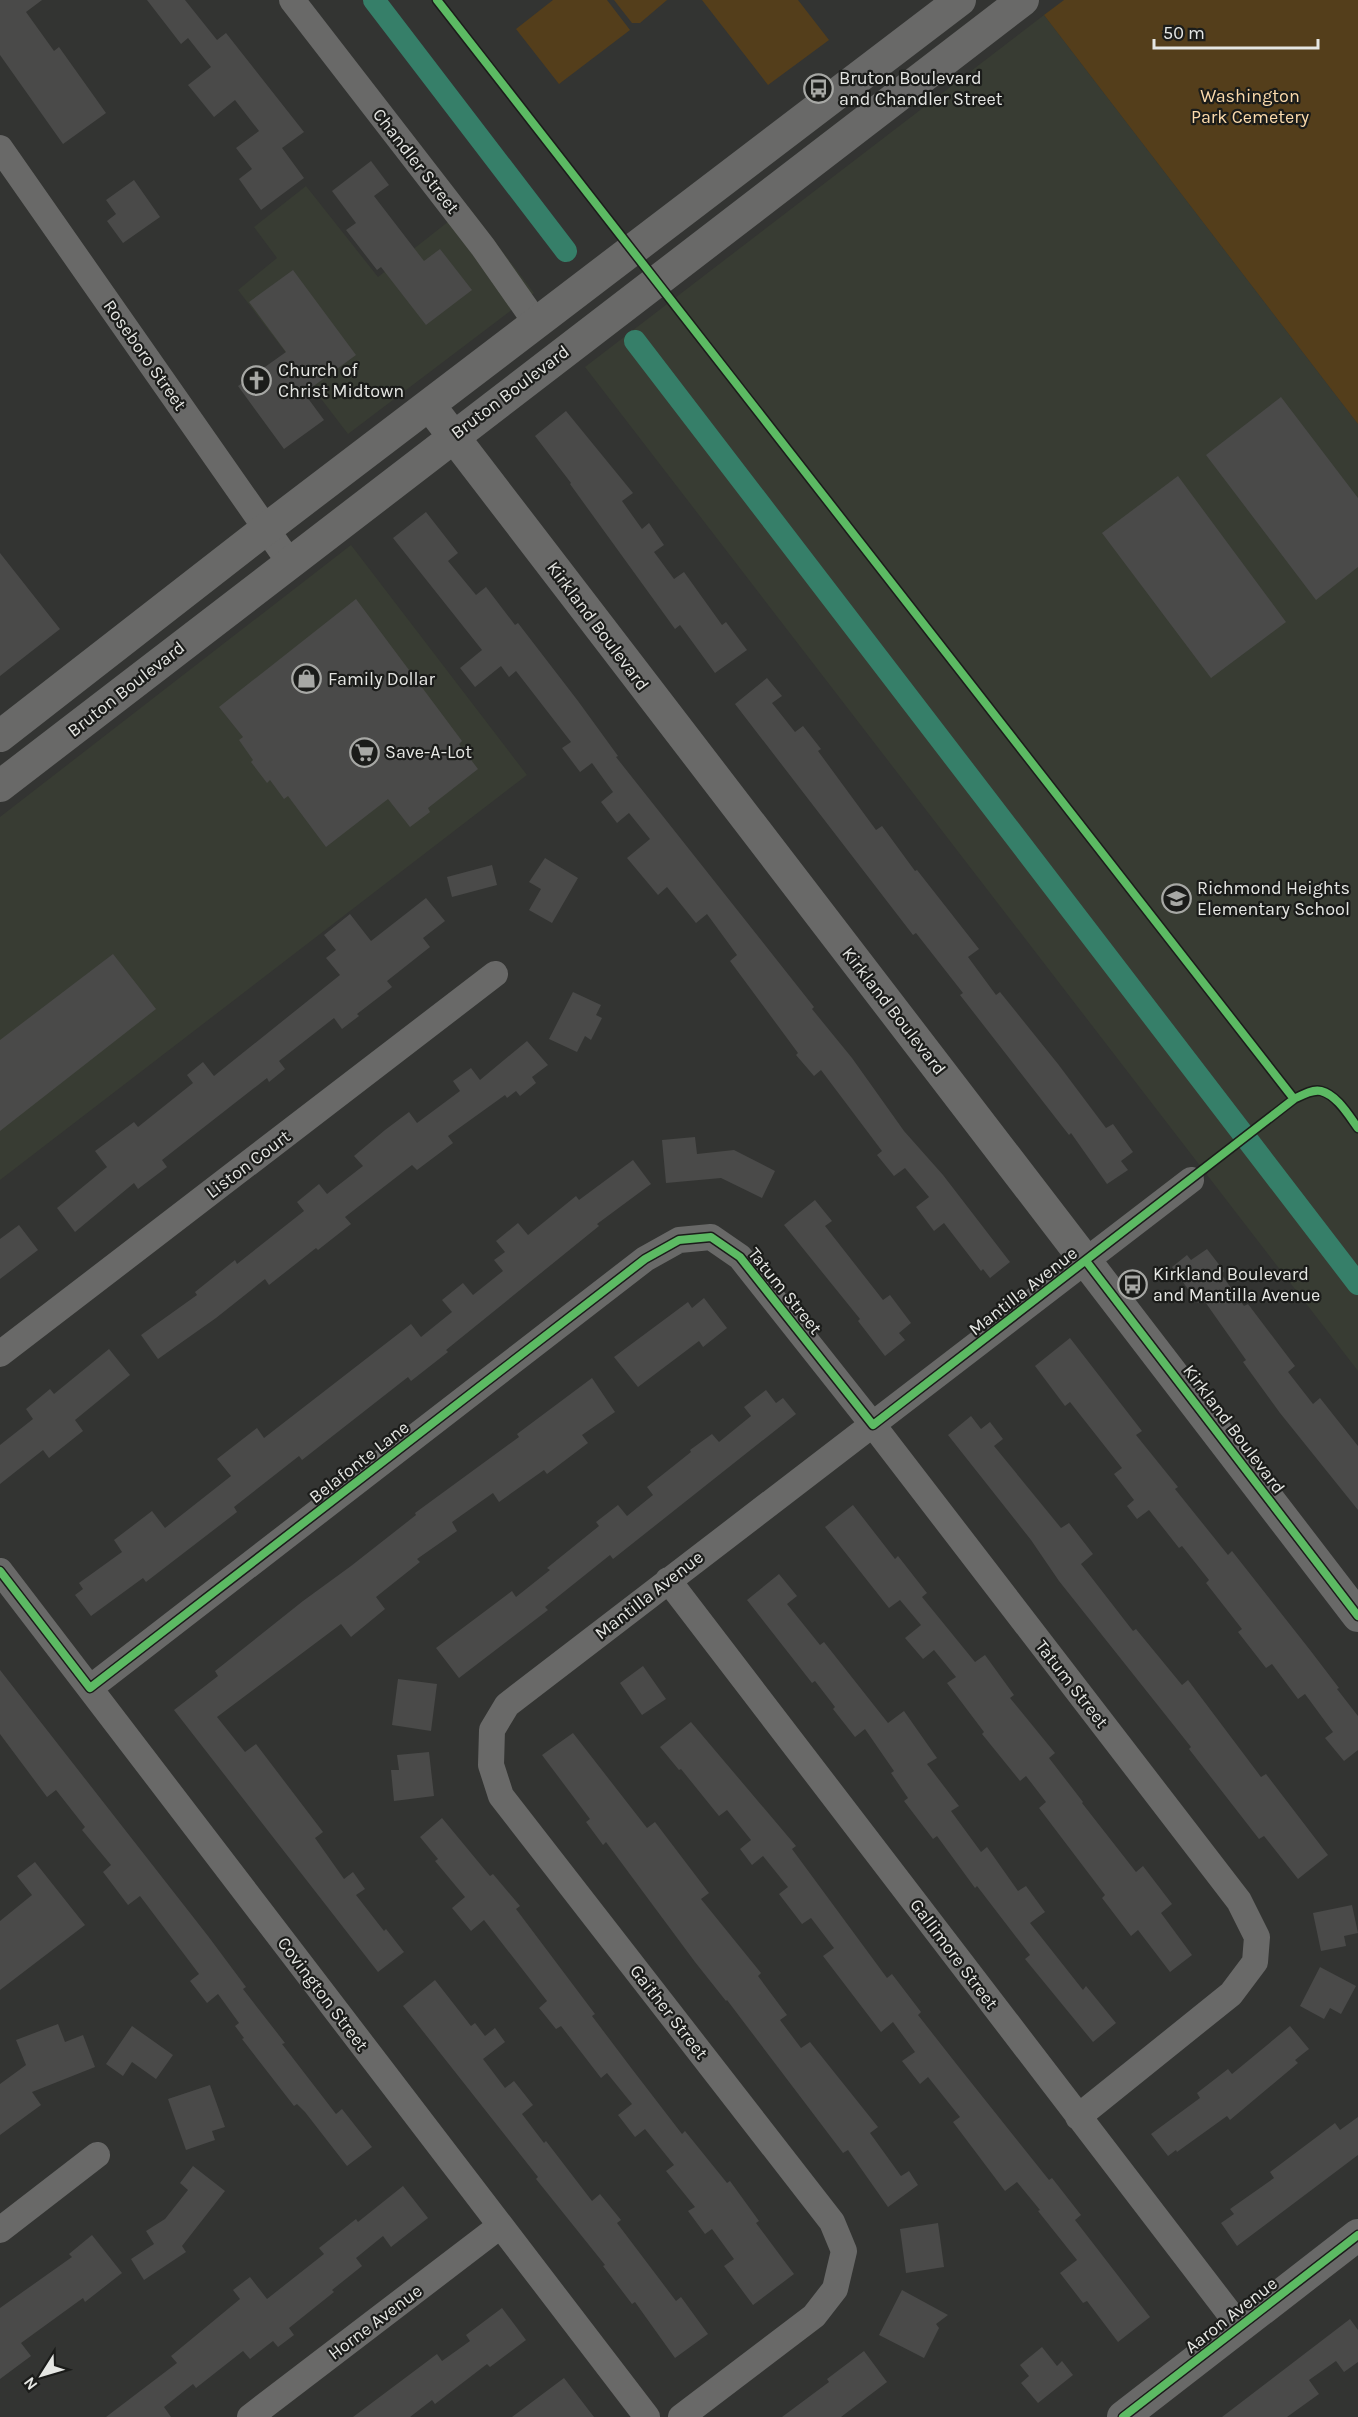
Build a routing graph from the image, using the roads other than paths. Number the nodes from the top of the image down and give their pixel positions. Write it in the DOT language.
graph roads {
  1 [pos="292,0"];
  2 [pos="960,0"];
  3 [pos="1004,6"];
  4 [pos="0,148"];
  5 [pos="537,324"];
  6 [pos="430,406"];
  7 [pos="453,436"];
  8 [pos="266,529"];
  9 [pos="290,563"];
  10 [pos="0,736"];
  11 [pos="6,768"];
  12 [pos="495,974"];
  13 [pos="1191,1180"];
  14 [pos="645,1259"];
  15 [pos="1086,1261"];
  16 [pos="0,1354"];
  17 [pos="873,1425"];
  18 [pos="0,1571"];
  19 [pos="668,1580"];
  20 [pos="1358,1616"];
  21 [pos="90,1688"];
  22 [pos="507,1705"];
  23 [pos="1078,2117"];
  24 [pos="97,2155"];
  25 [pos="500,2226"];
  26 [pos="0,2230"];
  27 [pos="1358,2235"];
  28 [pos="1240,2327"];
  29 [pos="250,2417"];
  30 [pos="647,2417"];
  31 [pos="681,2417"];
  32 [pos="1123,2417"];
  1 -- 5 [label="street, Chandler Street"];
  2 -- 5 [label="street, Bruton Boulevard"];
  3 -- 7 [label="street, Bruton Boulevard"];
  4 -- 8 [label="street, Roseboro Street"];
  5 -- 6 [label="street, Bruton Boulevard"];
  6 -- 7 [label="street, Kirkland Boulevard"];
  6 -- 8 [label="street, Bruton Boulevard"];
  7 -- 9 [label="street, Bruton Boulevard"];
  7 -- 15 [label="street, Kirkland Boulevard"];
  8 -- 9 [label="street, Roseboro Street"];
  8 -- 10 [label="street, Bruton Boulevard"];
  9 -- 11 [label="street, Bruton Boulevard"];
  12 -- 16 [label="street, Liston Court"];
  13 -- 15 [label="street, Mantilla Avenue"];
  14 -- 17 [label="street, Tatum Street"];
  14 -- 21 [label="street, Belafonte Lane"];
  15 -- 17 [label="street, Mantilla Avenue"];
  15 -- 20 [label="street, Kirkland Boulevard"];
  17 -- 19 [label="street, Mantilla Avenue"];
  17 -- 23 [label="street, Tatum Street"];
  18 -- 21 [label="street, Covington Street"];
  19 -- 22 [label="street, Mantilla Avenue"];
  19 -- 23 [label="street, Gallimore Street"];
  21 -- 25 [label="street, Covington Street"];
  22 -- 31 [label="street, Gaither Street"];
  23 -- 28 [label="street, Gallimore Street"];
  24 -- 26 [label="street"];
  25 -- 29 [label="street, Horne Avenue"];
  25 -- 30 [label="street, Covington Street"];
  27 -- 28 [label="street, Aaron Avenue"];
  28 -- 32 [label="street, Aaron Avenue"];
}
